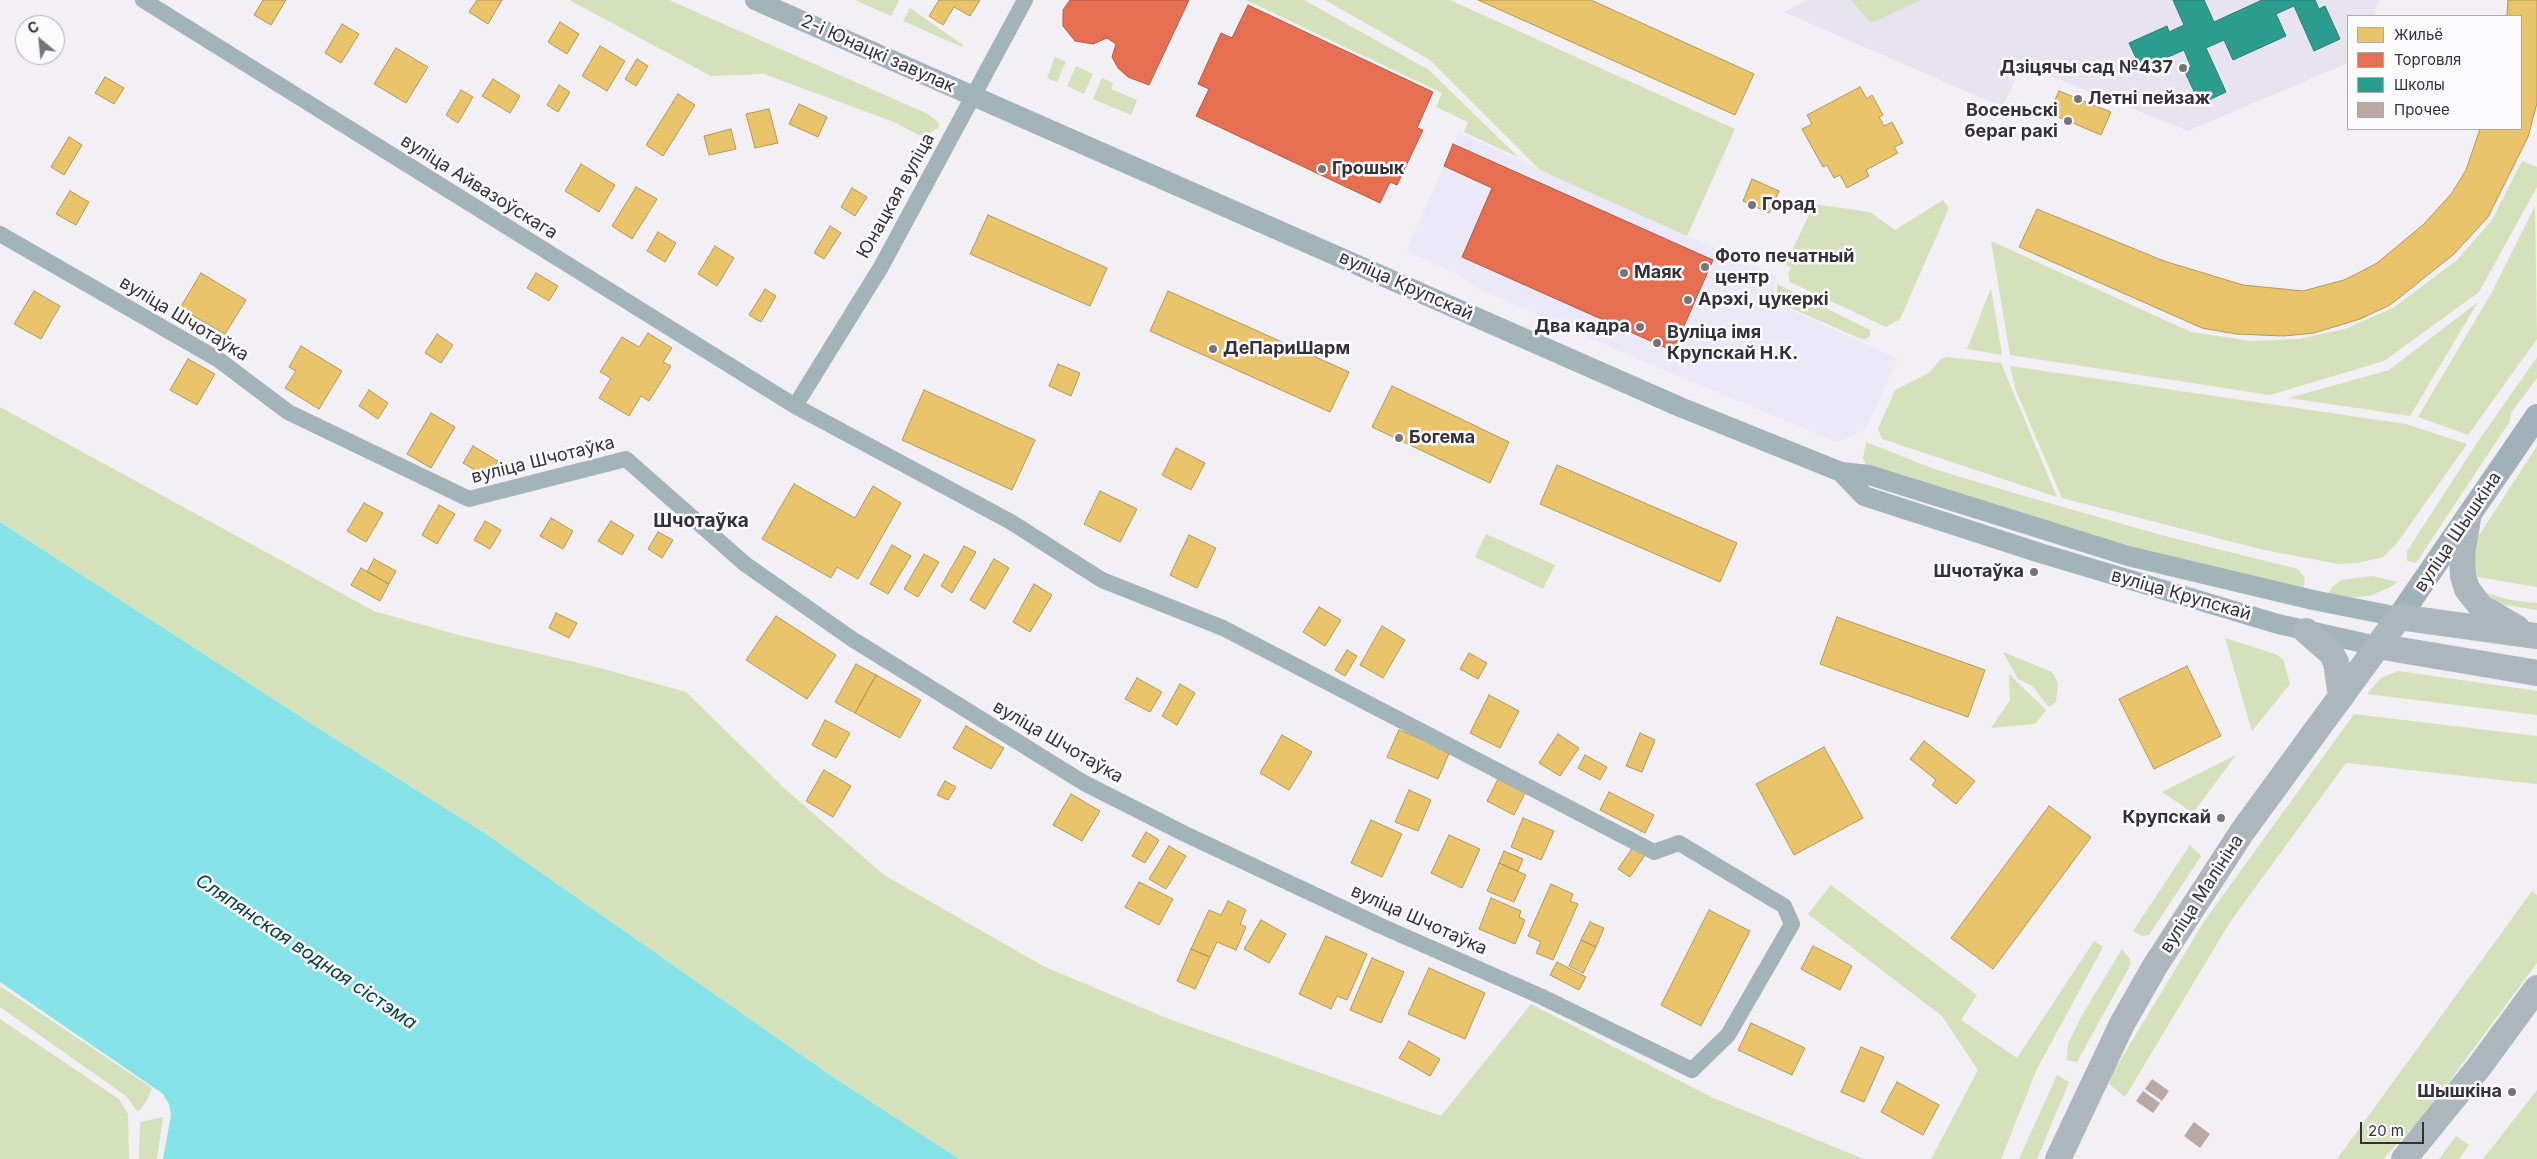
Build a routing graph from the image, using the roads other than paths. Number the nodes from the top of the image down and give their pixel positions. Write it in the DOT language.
graph roads {
  1 [pos="143,0"];
  2 [pos="755,0"];
  3 [pos="1025,0"];
  4 [pos="974,96"];
  5 [pos="0,234"];
  6 [pos="795,406"];
  7 [pos="2537,416"];
  8 [pos="1841,472"];
  9 [pos="2468,519"];
  10 [pos="2399,617"];
  11 [pos="2306,631"];
  12 [pos="2533,636"];
  13 [pos="2376,646"];
  14 [pos="2537,673"];
  15 [pos="2341,697"];
  16 [pos="2537,988"];
  17 [pos="2058,1159"];
  18 [pos="2404,1159"];
  1 -- 6 [label="street, вуліца Айвазоўскага"];
  2 -- 4 [label="street, 2-і Юнацкі завулак"];
  3 -- 4 [label="street, Юнацкая вуліца"];
  4 -- 6 [label="street, Юнацкая вуліца"];
  4 -- 8 [label="street, вуліца Крупскай"];
  5 -- 6 [label="street, вуліца Шчотаўка"];
  7 -- 9 [label="main road, вуліца Шышкіна"];
  8 -- 10 [label="street, вуліца Крупскай"];
  8 -- 11 [label="street, вуліца Крупскай"];
  9 -- 10 [label="main road, вуліца Шышкіна"];
  9 -- 12 [label="main road"];
  10 -- 12 [label="main road, вуліца Крупскай"];
  10 -- 13 [label="main road, вуліца Шышкіна"];
  11 -- 13 [label="street, вуліца Крупскай"];
  11 -- 15 [label="main road"];
  13 -- 14 [label="main road, вуліца Крупскай"];
  13 -- 15 [label="main road, вуліца Малініна"];
  15 -- 17 [label="main road, вуліца Малініна"];
  16 -- 18 [label="main road"];
}
